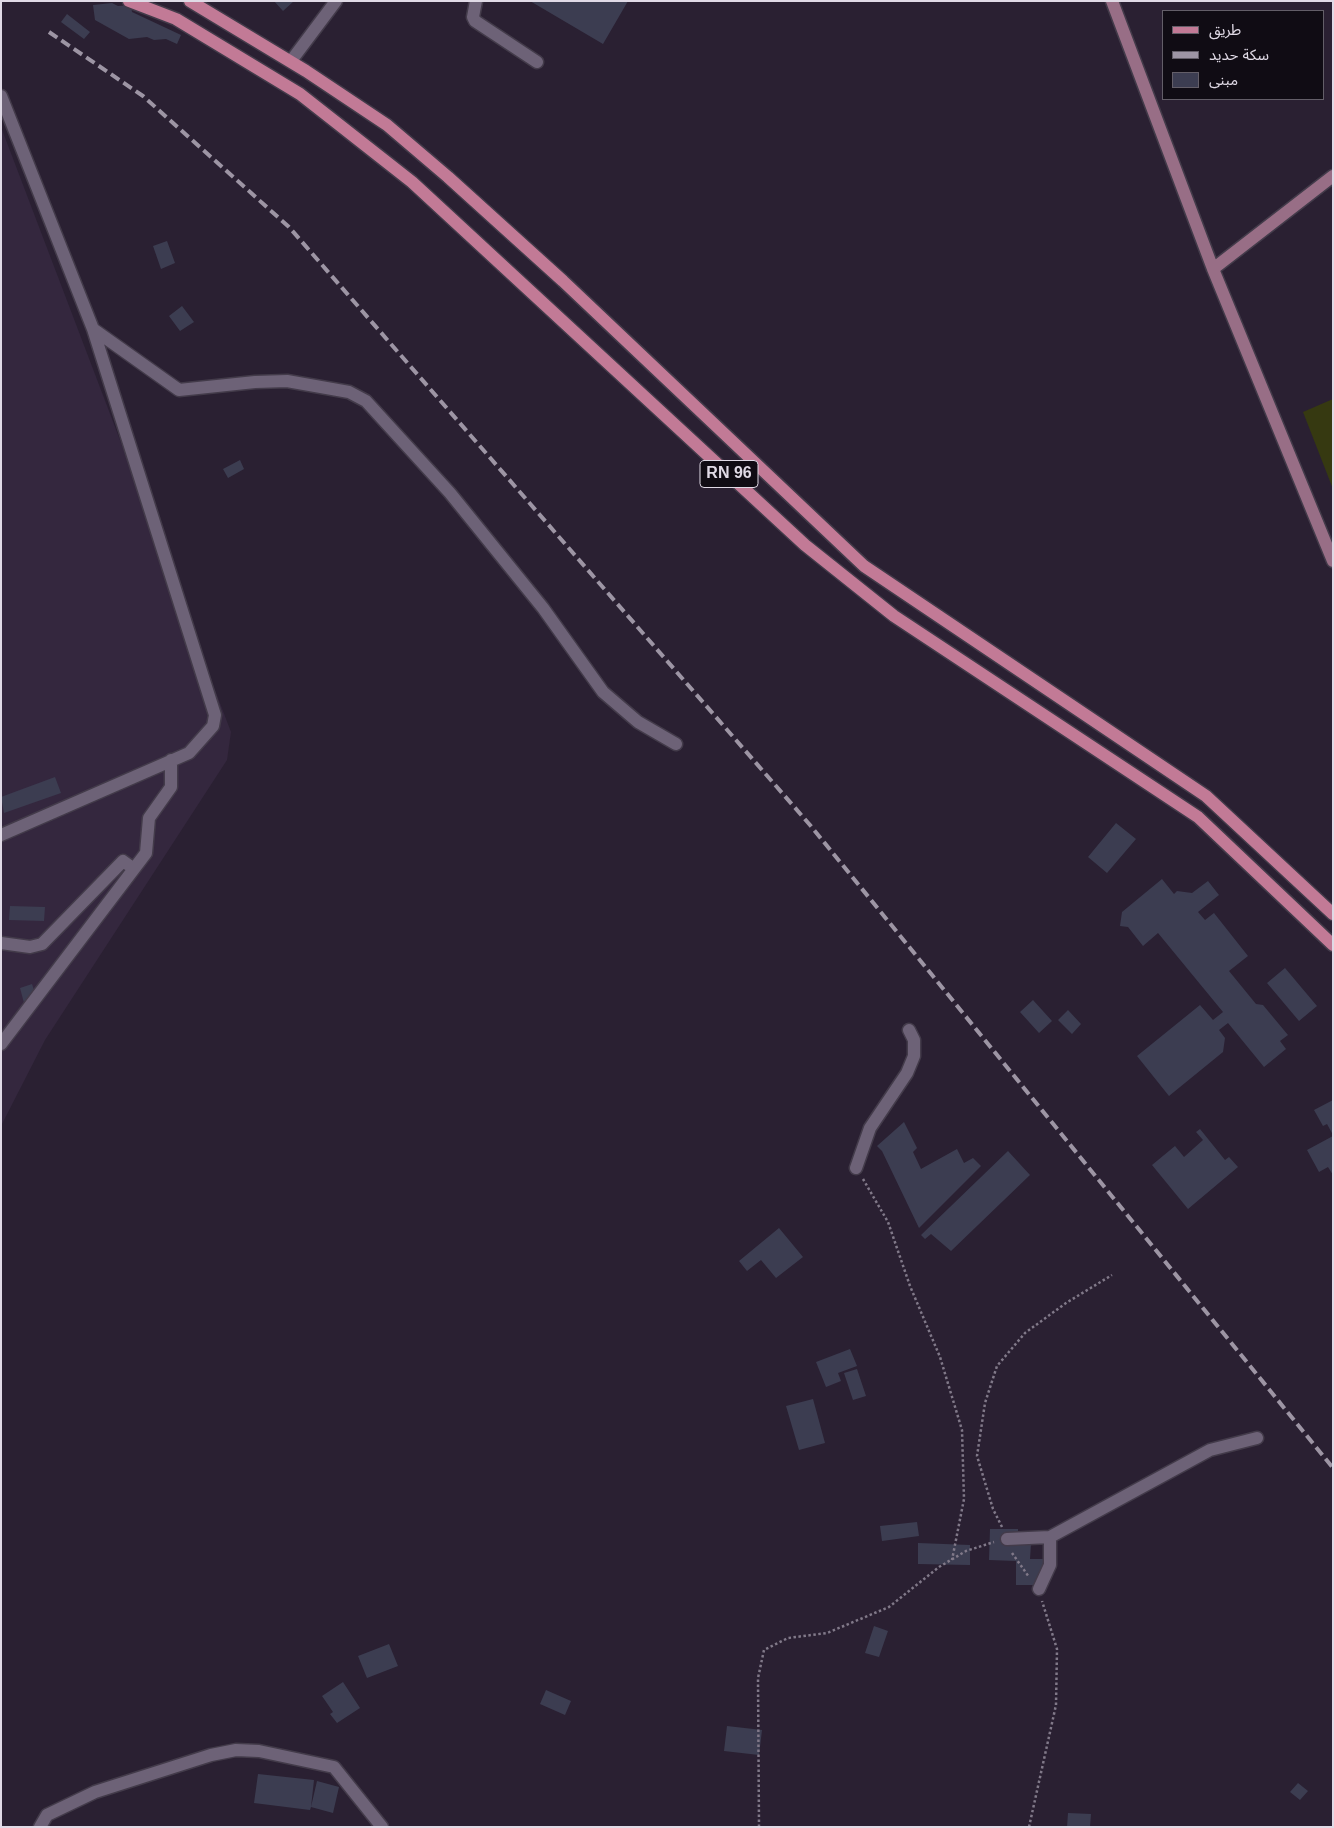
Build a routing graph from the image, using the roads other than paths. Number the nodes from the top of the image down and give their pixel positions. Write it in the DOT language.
graph roads {
  1 [pos="130,1"];
  2 [pos="190,1"];
  3 [pos="336,1"];
  4 [pos="476,1"];
  5 [pos="1112,1"];
  6 [pos="291,61"];
  7 [pos="538,62"];
  8 [pos="1,96"];
  9 [pos="1333,176"];
  10 [pos="1213,269"];
  11 [pos="93,329"];
  12 [pos="1333,561"];
  13 [pos="676,744"];
  14 [pos="171,760"];
  15 [pos="1,835"];
  16 [pos="134,869"];
  17 [pos="1333,914"];
  18 [pos="1,943"];
  19 [pos="1333,945"];
  20 [pos="909,1030"];
  21 [pos="1,1044"];
  22 [pos="856,1168"];
  23 [pos="1257,1438"];
  24 [pos="1050,1537"];
  25 [pos="1002,1540"];
  26 [pos="1039,1589"];
  27 [pos="40,1827"];
  28 [pos="382,1827"];
  1 -- 19 [label="main road, RN 96"];
  2 -- 6 [label="main road, RN 96"];
  3 -- 6 [label="street"];
  4 -- 7 [label="street"];
  5 -- 10 [label="main road"];
  6 -- 17 [label="main road, RN 96"];
  8 -- 11 [label="street"];
  9 -- 10 [label="main road"];
  10 -- 12 [label="main road"];
  11 -- 13 [label="street"];
  11 -- 14 [label="street"];
  14 -- 15 [label="street"];
  14 -- 16 [label="street"];
  16 -- 18 [label="street"];
  16 -- 21 [label="street"];
  20 -- 22 [label="street"];
  23 -- 24 [label="street"];
  24 -- 25 [label="street"];
  24 -- 26 [label="street"];
  27 -- 28 [label="street"];
}
